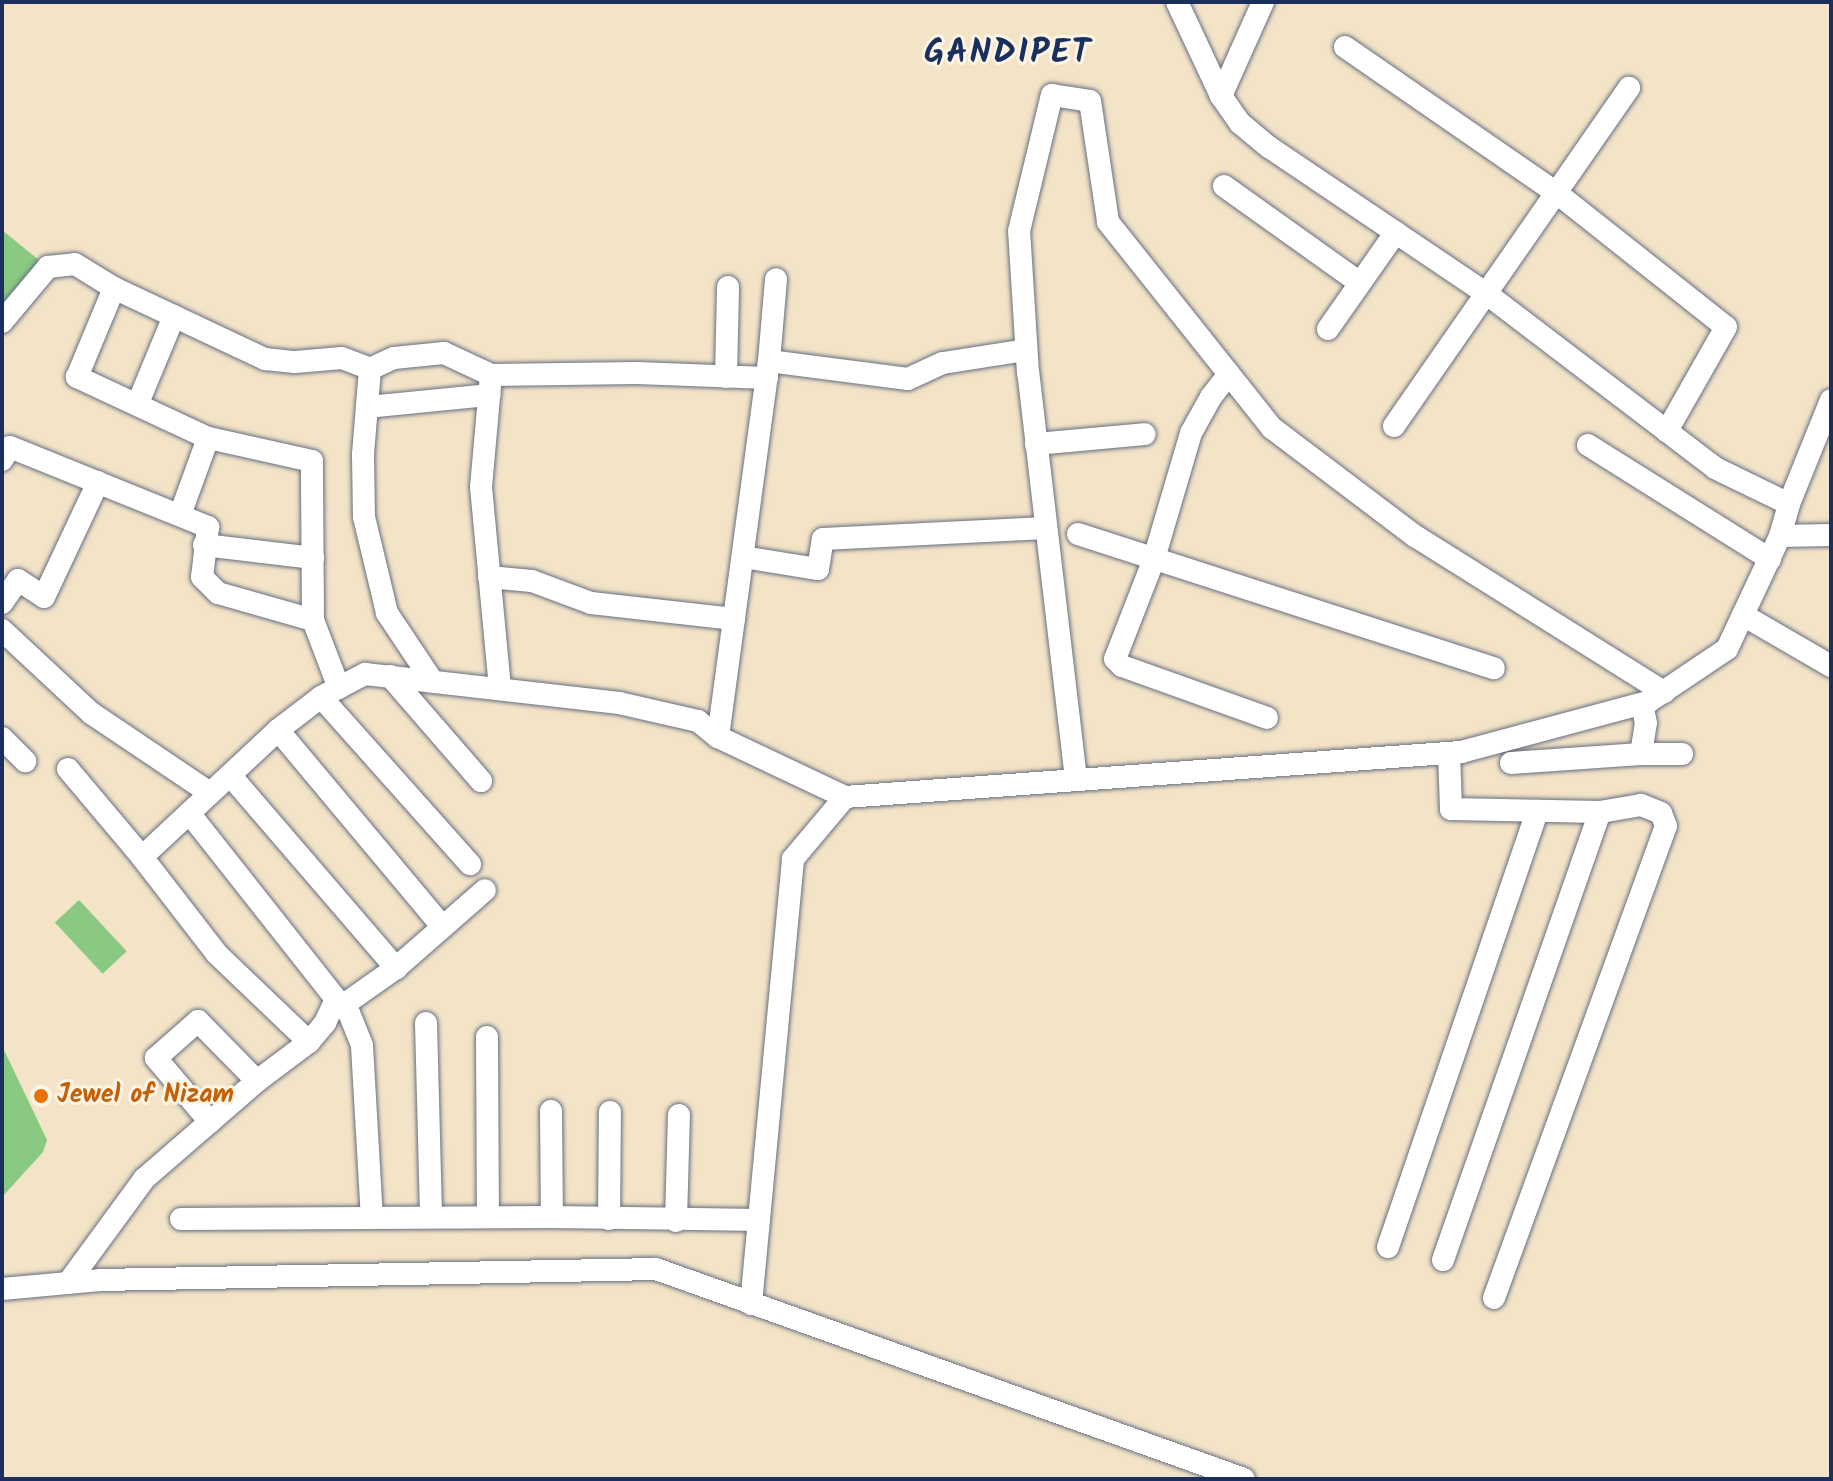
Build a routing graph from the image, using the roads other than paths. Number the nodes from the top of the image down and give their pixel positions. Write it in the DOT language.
graph roads {
  1 [pos="1177,2"];
  2 [pos="1263,2"];
  3 [pos="1345,47"];
  4 [pos="1629,88"];
  5 [pos="1221,96"];
  6 [pos="1224,186"];
  7 [pos="1558,194"];
  8 [pos="1396,232"];
  9 [pos="776,279"];
  10 [pos="1360,283"];
  11 [pos="728,287"];
  12 [pos="114,288"];
  13 [pos="1487,294"];
  14 [pos="174,316"];
  15 [pos="2,322"];
  16 [pos="1328,329"];
  17 [pos="1026,350"];
  18 [pos="370,369"];
  19 [pos="768,370"];
  20 [pos="1229,374"];
  21 [pos="726,377"];
  22 [pos="490,385"];
  23 [pos="138,403"];
  24 [pos="367,407"];
  25 [pos="1829,413"];
  26 [pos="1394,426"];
  27 [pos="1667,431"];
  28 [pos="1145,434"];
  29 [pos="208,438"];
  30 [pos="1036,444"];
  31 [pos="1588,445"];
  32 [pos="2,460"];
  33 [pos="98,482"];
  34 [pos="1789,504"];
  35 [pos="180,515"];
  36 [pos="1046,528"];
  37 [pos="1078,534"];
  38 [pos="1831,535"];
  39 [pos="1780,536"];
  40 [pos="204,545"];
  41 [pos="743,557"];
  42 [pos="313,558"];
  43 [pos="1154,559"];
  44 [pos="1770,559"];
  45 [pos="489,577"];
  46 [pos="2,603"];
  47 [pos="1743,615"];
  48 [pos="734,619"];
  49 [pos="313,620"];
  50 [pos="2,630"];
  51 [pos="1831,666"];
  52 [pos="1494,668"];
  53 [pos="390,676"];
  54 [pos="431,679"];
  55 [pos="500,688"];
  56 [pos="330,692"];
  57 [pos="1664,692"];
  58 [pos="1642,704"];
  59 [pos="1267,718"];
  60 [pos="278,730"];
  61 [pos="718,737"];
  62 [pos="2,738"];
  63 [pos="1449,753"];
  64 [pos="1641,754"];
  65 [pos="1682,754"];
  66 [pos="25,761"];
  67 [pos="1511,763"];
  68 [pos="68,769"];
  69 [pos="230,775"];
  70 [pos="1076,779"];
  71 [pos="481,781"];
  72 [pos="210,793"];
  73 [pos="845,797"];
  74 [pos="1537,811"];
  75 [pos="1600,812"];
  76 [pos="189,813"];
  77 [pos="142,857"];
  78 [pos="470,864"];
  79 [pos="485,890"];
  80 [pos="442,926"];
  81 [pos="396,968"];
  82 [pos="342,1006"];
  83 [pos="426,1023"];
  84 [pos="487,1037"];
  85 [pos="309,1042"];
  86 [pos="257,1081"];
  87 [pos="551,1111"];
  88 [pos="610,1112"];
  89 [pos="679,1115"];
  90 [pos="210,1122"];
  91 [pos="372,1217"];
  92 [pos="431,1217"];
  93 [pos="488,1217"];
  94 [pos="552,1217"];
  95 [pos="181,1219"];
  96 [pos="609,1219"];
  97 [pos="759,1220"];
  98 [pos="676,1221"];
  99 [pos="1388,1247"];
  100 [pos="1443,1260"];
  101 [pos="68,1283"];
  102 [pos="2,1289"];
  103 [pos="1494,1298"];
  104 [pos="751,1304"];
  105 [pos="1244,1479"];
  1 -- 5 [label="street"];
  2 -- 5 [label="street"];
  3 -- 7 [label="street"];
  4 -- 7 [label="street"];
  5 -- 8 [label="street"];
  6 -- 10 [label="street"];
  7 -- 13 [label="street"];
  7 -- 27 [label="street"];
  8 -- 10 [label="street"];
  8 -- 13 [label="street"];
  9 -- 19 [label="street"];
  10 -- 16 [label="street"];
  11 -- 21 [label="street"];
  12 -- 14 [label="street"];
  12 -- 15 [label="street"];
  12 -- 23 [label="street"];
  13 -- 26 [label="street"];
  13 -- 27 [label="street"];
  14 -- 18 [label="street"];
  14 -- 23 [label="street"];
  17 -- 19 [label="street"];
  17 -- 20 [label="street"];
  17 -- 30 [label="street"];
  18 -- 22 [label="street"];
  18 -- 24 [label="street"];
  19 -- 21 [label="street"];
  19 -- 41 [label="street"];
  20 -- 43 [label="street"];
  20 -- 57 [label="street"];
  21 -- 22 [label="street"];
  22 -- 24 [label="street"];
  22 -- 45 [label="street"];
  23 -- 29 [label="street"];
  24 -- 54 [label="street"];
  25 -- 34 [label="street"];
  27 -- 34 [label="street"];
  28 -- 30 [label="street"];
  29 -- 35 [label="street"];
  29 -- 42 [label="street"];
  30 -- 36 [label="street"];
  31 -- 44 [label="street"];
  32 -- 33 [label="street"];
  33 -- 35 [label="street"];
  33 -- 46 [label="street"];
  34 -- 39 [label="street"];
  35 -- 40 [label="street"];
  36 -- 41 [label="street"];
  36 -- 70 [label="street"];
  37 -- 43 [label="street"];
  38 -- 39 [label="street"];
  39 -- 44 [label="street"];
  40 -- 42 [label="street"];
  40 -- 49 [label="street"];
  41 -- 48 [label="street"];
  42 -- 49 [label="street"];
  43 -- 52 [label="street"];
  43 -- 59 [label="street"];
  44 -- 47 [label="street"];
  45 -- 48 [label="street"];
  45 -- 55 [label="street"];
  47 -- 51 [label="street"];
  47 -- 57 [label="street"];
  48 -- 61 [label="street"];
  49 -- 56 [label="street"];
  50 -- 72 [label="street"];
  53 -- 54 [label="street"];
  53 -- 56 [label="street"];
  53 -- 71 [label="street"];
  54 -- 55 [label="street"];
  55 -- 61 [label="street"];
  56 -- 60 [label="street"];
  56 -- 78 [label="street"];
  57 -- 58 [label="street"];
  58 -- 63 [label="street"];
  58 -- 64 [label="street"];
  60 -- 69 [label="street"];
  60 -- 80 [label="street"];
  61 -- 73 [label="street"];
  62 -- 66 [label="street"];
  63 -- 70 [label="street"];
  63 -- 74 [label="street"];
  64 -- 65 [label="street"];
  64 -- 67 [label="street"];
  68 -- 77 [label="street"];
  69 -- 72 [label="street"];
  69 -- 81 [label="street"];
  70 -- 73 [label="street"];
  72 -- 76 [label="street"];
  73 -- 97 [label="street"];
  74 -- 75 [label="street"];
  74 -- 99 [label="street"];
  75 -- 100 [label="street"];
  75 -- 103 [label="street"];
  76 -- 77 [label="street"];
  76 -- 82 [label="street"];
  77 -- 85 [label="street"];
  79 -- 80 [label="street"];
  80 -- 81 [label="street"];
  81 -- 82 [label="street"];
  82 -- 85 [label="street"];
  82 -- 91 [label="street"];
  83 -- 92 [label="street"];
  84 -- 93 [label="street"];
  85 -- 86 [label="street"];
  86 -- 90 [label="street"];
  86 -- 90 [label="street"];
  87 -- 94 [label="street"];
  88 -- 96 [label="street"];
  89 -- 98 [label="street"];
  90 -- 101 [label="street"];
  91 -- 92 [label="street"];
  91 -- 95 [label="street"];
  92 -- 93 [label="street"];
  93 -- 94 [label="street"];
  94 -- 96 [label="street"];
  96 -- 98 [label="street"];
  97 -- 98 [label="street"];
  97 -- 104 [label="street"];
  101 -- 102 [label="street"];
  101 -- 104 [label="street"];
  104 -- 105 [label="street"];
}
